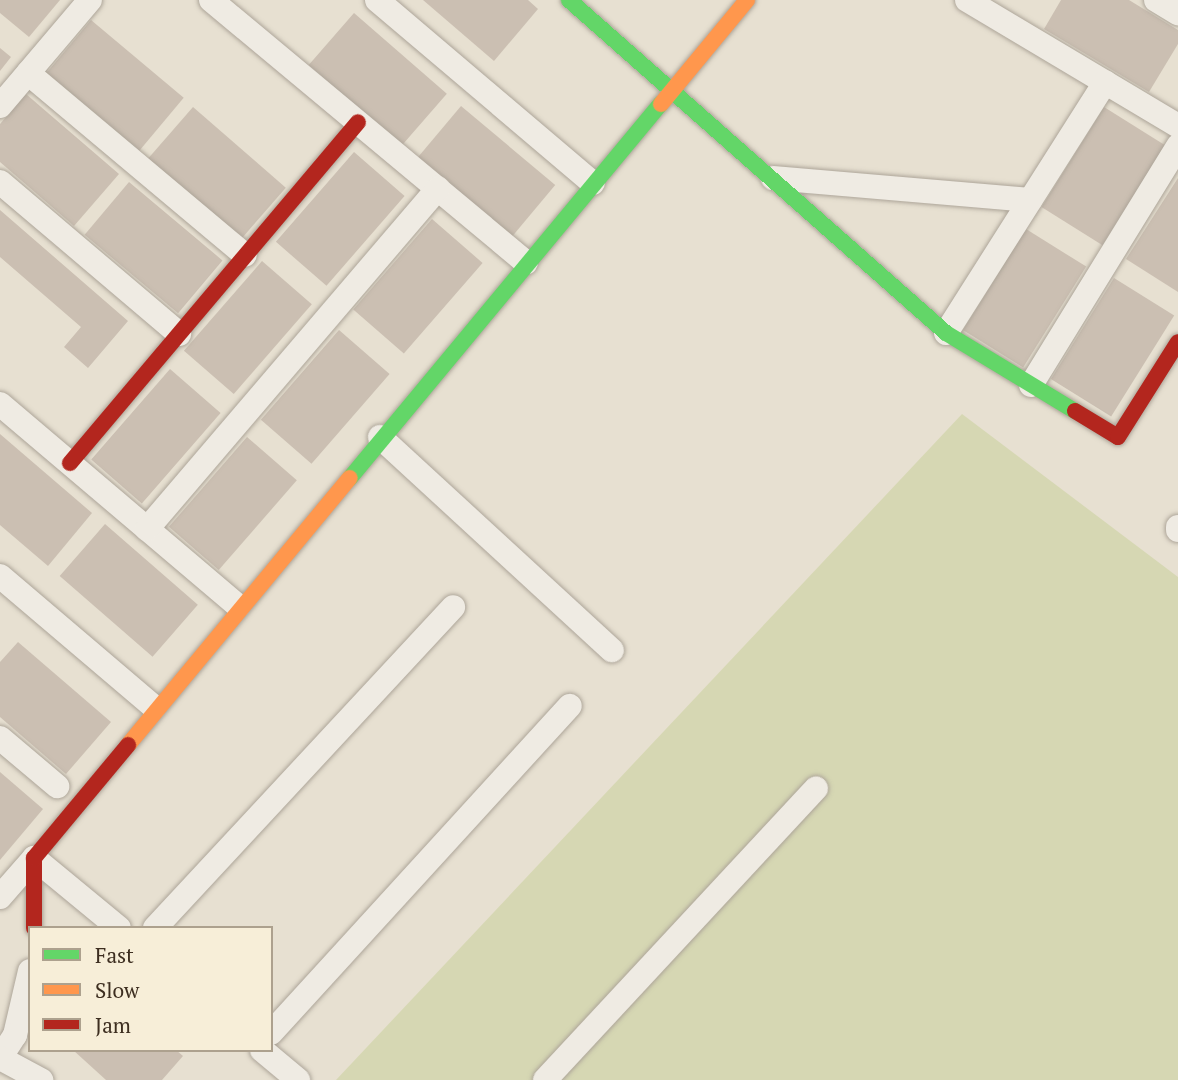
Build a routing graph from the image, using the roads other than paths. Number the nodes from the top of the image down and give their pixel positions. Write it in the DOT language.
graph roads {
  1 [pos="90,0"];
  2 [pos="211,0"];
  3 [pos="377,0"];
  4 [pos="569,0"];
  5 [pos="747,0"];
  6 [pos="967,0"];
  7 [pos="1156,0"];
  8 [pos="1178,13"];
  9 [pos="28,73"];
  10 [pos="1104,82"];
  11 [pos="673,89"];
  12 [pos="0,106"];
  13 [pos="358,122"];
  14 [pos="1178,126"];
  15 [pos="1178,146"];
  16 [pos="773,178"];
  17 [pos="0,182"];
  18 [pos="593,183"];
  19 [pos="438,188"];
  20 [pos="1030,200"];
  21 [pos="246,255"];
  22 [pos="526,262"];
  23 [pos="946,333"];
  24 [pos="179,334"];
  25 [pos="1178,342"];
  26 [pos="1031,385"];
  27 [pos="0,404"];
  28 [pos="380,437"];
  29 [pos="70,463"];
  30 [pos="147,528"];
  31 [pos="0,576"];
  32 [pos="238,606"];
  33 [pos="453,607"];
  34 [pos="612,650"];
  35 [pos="154,706"];
  36 [pos="570,706"];
  37 [pos="0,738"];
  38 [pos="57,786"];
  39 [pos="816,788"];
  40 [pos="34,858"];
  41 [pos="0,897"];
  42 [pos="34,926"];
  43 [pos="117,926"];
  44 [pos="157,926"];
  45 [pos="28,980"];
  46 [pos="273,1031"];
  47 [pos="264,1052"];
  48 [pos="41,1080"];
  49 [pos="298,1080"];
  50 [pos="545,1080"];
  1 -- 9 [label="street"];
  2 -- 13 [label="street"];
  3 -- 18 [label="street"];
  4 -- 11 [label="street"];
  5 -- 11 [label="street"];
  6 -- 10 [label="street"];
  7 -- 8 [label="street"];
  9 -- 12 [label="street"];
  9 -- 21 [label="street"];
  10 -- 14 [label="street"];
  10 -- 20 [label="street"];
  11 -- 16 [label="street"];
  11 -- 18 [label="street"];
  13 -- 19 [label="street"];
  13 -- 21 [label="street"];
  15 -- 26 [label="street"];
  16 -- 20 [label="street"];
  16 -- 23 [label="street"];
  17 -- 24 [label="street"];
  18 -- 22 [label="street"];
  19 -- 22 [label="street"];
  19 -- 30 [label="street"];
  20 -- 23 [label="street"];
  21 -- 24 [label="street"];
  22 -- 28 [label="street"];
  23 -- 26 [label="street"];
  24 -- 29 [label="street"];
  25 -- 26 [label="street"];
  27 -- 29 [label="street"];
  28 -- 32 [label="street"];
  28 -- 34 [label="street"];
  29 -- 30 [label="street"];
  30 -- 32 [label="street"];
  31 -- 35 [label="street"];
  32 -- 35 [label="street"];
  33 -- 44 [label="street"];
  35 -- 40 [label="street"];
  36 -- 46 [label="street"];
  37 -- 38 [label="street"];
  39 -- 50 [label="street"];
  40 -- 41 [label="street"];
  40 -- 42 [label="street"];
  40 -- 43 [label="street"];
  45 -- 48 [label="street"];
  47 -- 49 [label="street"];
}
